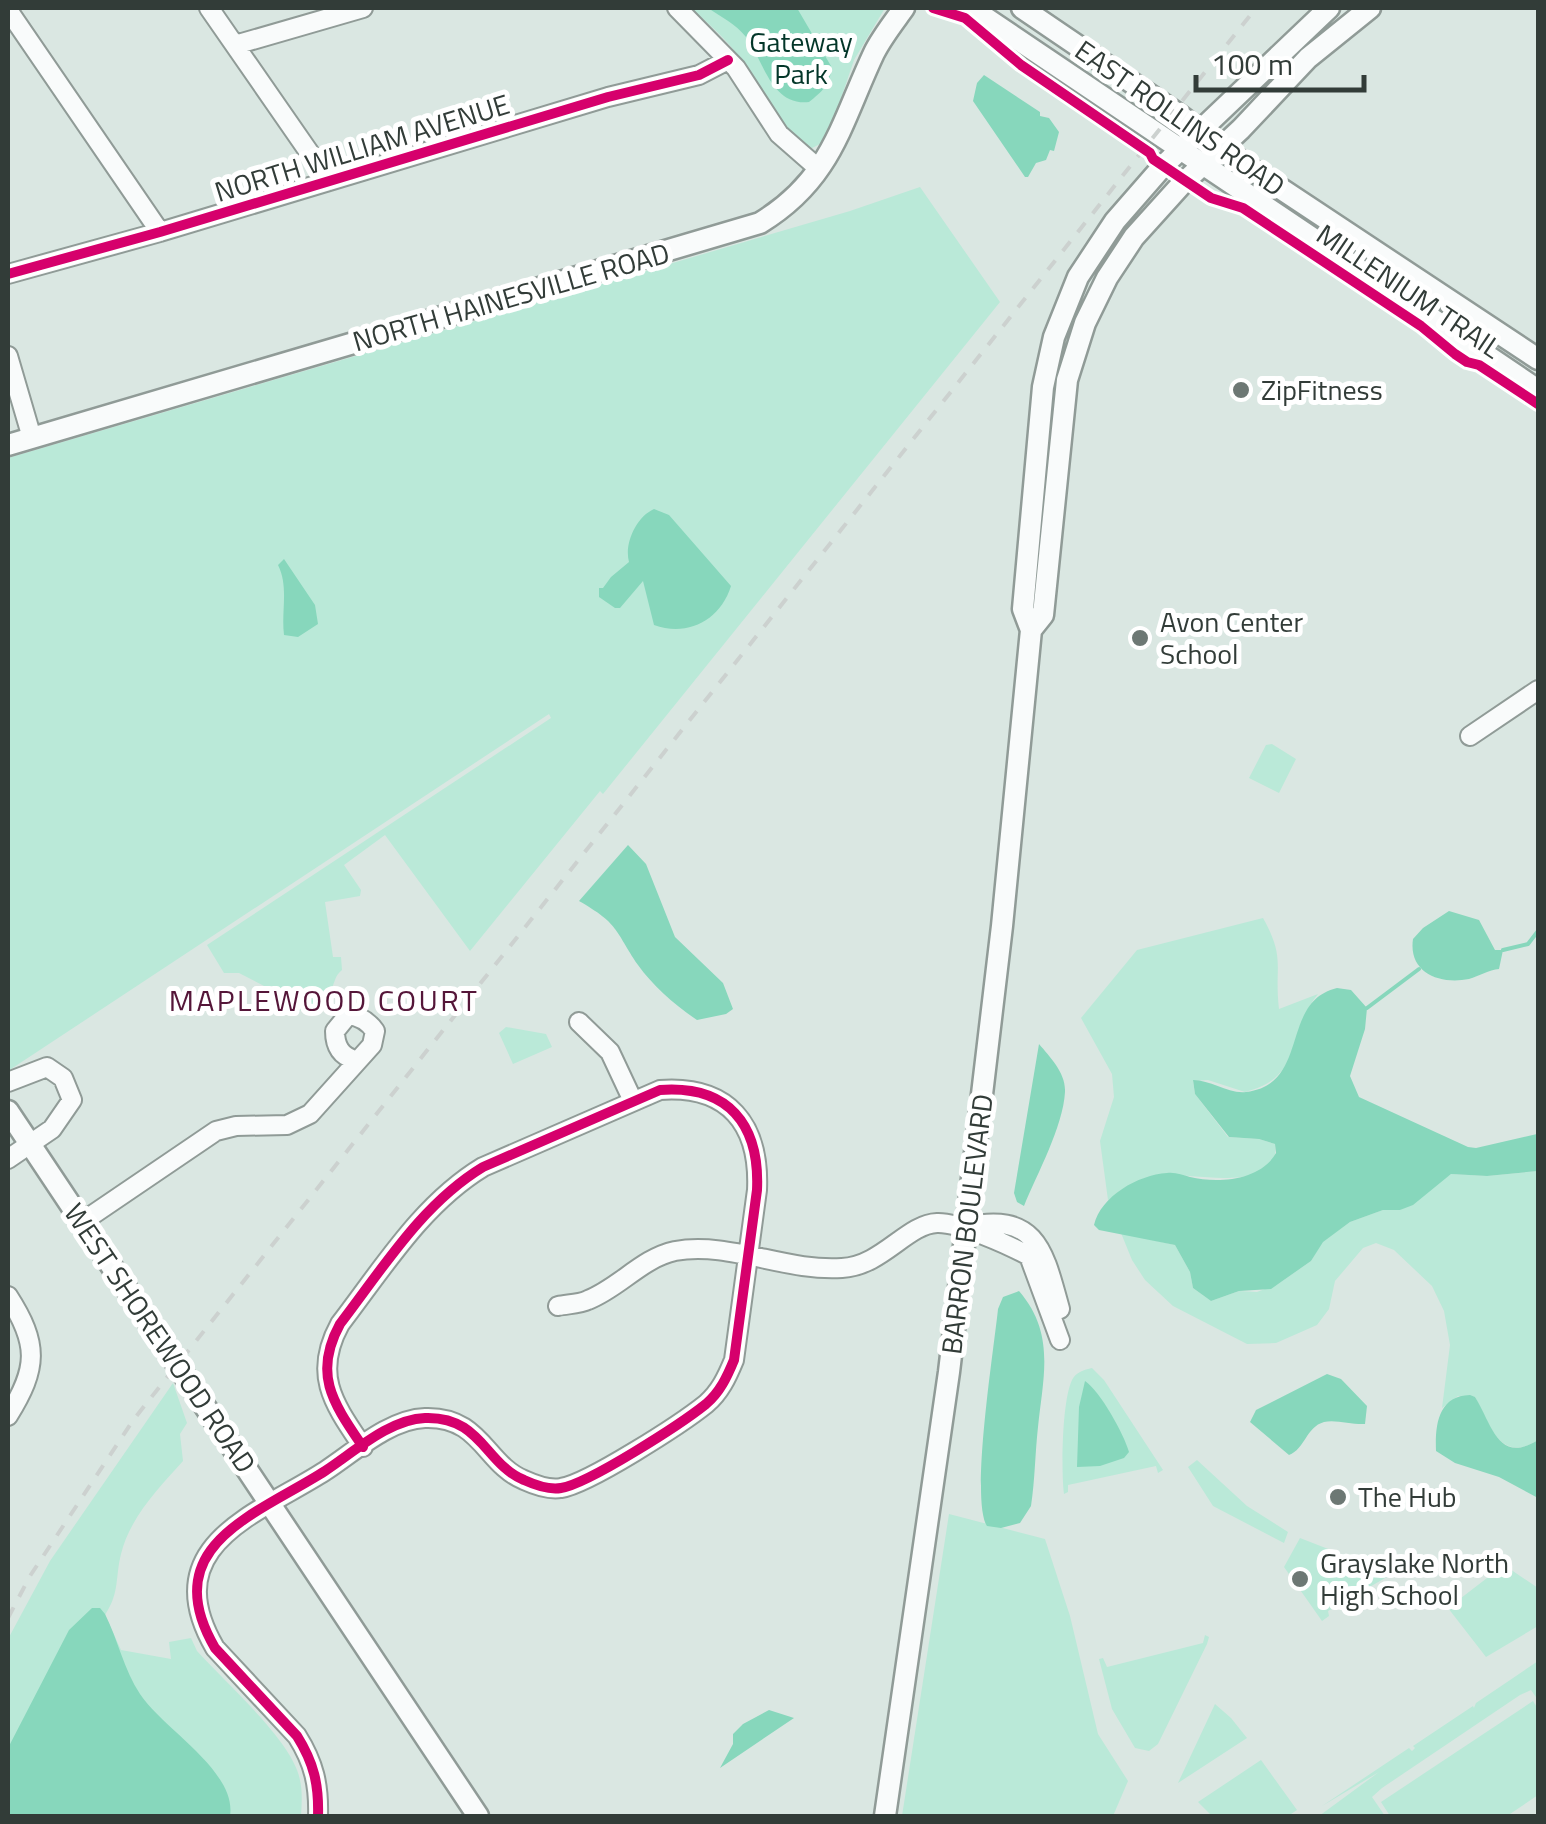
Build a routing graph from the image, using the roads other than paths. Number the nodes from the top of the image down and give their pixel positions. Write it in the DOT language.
graph roads {
  1 [pos="208,8"];
  2 [pos="363,8"];
  3 [pos="677,8"];
  4 [pos="904,8"];
  5 [pos="971,8"];
  6 [pos="1022,8"];
  7 [pos="1329,8"];
  8 [pos="1370,8"];
  9 [pos="8,10"];
  10 [pos="235,46"];
  11 [pos="728,60"];
  12 [pos="1200,130"];
  13 [pos="1222,147"];
  14 [pos="1180,148"];
  15 [pos="1203,165"];
  16 [pos="819,170"];
  17 [pos="329,181"];
  18 [pos="160,232"];
  19 [pos="8,274"];
  20 [pos="8,356"];
  21 [pos="1538,359"];
  22 [pos="1538,390"];
  23 [pos="32,438"];
  24 [pos="8,446"];
  25 [pos="1030,630"];
  26 [pos="1538,690"];
  27 [pos="1470,736"];
  28 [pos="579,1022"];
  29 [pos="356,1060"];
  30 [pos="8,1082"];
  31 [pos="632,1101"];
  32 [pos="8,1111"];
  33 [pos="30,1144"];
  34 [pos="8,1159"];
  35 [pos="82,1222"];
  36 [pos="965,1228"];
  37 [pos="748,1257"];
  38 [pos="8,1296"];
  39 [pos="558,1306"];
  40 [pos="1064,1339"];
  41 [pos="8,1416"];
  42 [pos="363,1446"];
  43 [pos="271,1503"];
  44 [pos="318,1816"];
  45 [pos="478,1816"];
  46 [pos="885,1816"];
  1 -- 10 [label="street"];
  2 -- 10 [label="street"];
  3 -- 11 [label="street"];
  4 -- 16 [label="main road, NORTH HAINESVILLE ROAD"];
  5 -- 14 [label="main road, EAST ROLLINS ROAD"];
  6 -- 12 [label="main road, EAST ROLLINS ROAD"];
  7 -- 12 [label="main road, BARRON BOULEVARD"];
  8 -- 13 [label="main road, BARRON BOULEVARD"];
  9 -- 18 [label="street"];
  10 -- 17 [label="street"];
  11 -- 16 [label="street"];
  11 -- 17 [label="street, NORTH WILLIAM AVENUE"];
  12 -- 13 [label="main road, EAST ROLLINS ROAD"];
  12 -- 14 [label="main road, BARRON BOULEVARD"];
  13 -- 15 [label="main road, BARRON BOULEVARD"];
  13 -- 21 [label="main road, EAST ROLLINS ROAD"];
  14 -- 15 [label="main road, EAST ROLLINS ROAD"];
  14 -- 25 [label="main road, BARRON BOULEVARD"];
  15 -- 22 [label="main road, EAST ROLLINS ROAD"];
  15 -- 25 [label="main road, BARRON BOULEVARD"];
  16 -- 23 [label="main road, NORTH HAINESVILLE ROAD"];
  17 -- 18 [label="street, NORTH WILLIAM AVENUE"];
  18 -- 19 [label="street, NORTH WILLIAM AVENUE"];
  20 -- 23 [label="street"];
  23 -- 24 [label="main road, NORTH HAINESVILLE ROAD"];
  25 -- 36 [label="main road, BARRON BOULEVARD"];
  26 -- 27 [label="street"];
  28 -- 31 [label="street"];
  29 -- 35 [label="street"];
  30 -- 33 [label="street"];
  31 -- 37 [label="street"];
  31 -- 42 [label="street"];
  32 -- 33 [label="main road, WEST SHOREWOOD ROAD"];
  33 -- 34 [label="street"];
  33 -- 35 [label="main road, WEST SHOREWOOD ROAD"];
  35 -- 43 [label="main road, WEST SHOREWOOD ROAD"];
  36 -- 37 [label="street"];
  36 -- 40 [label="street"];
  36 -- 46 [label="main road, BARRON BOULEVARD"];
  37 -- 39 [label="street"];
  37 -- 42 [label="street"];
  38 -- 41 [label="street"];
  42 -- 43 [label="street"];
  43 -- 44 [label="street"];
  43 -- 45 [label="main road, WEST SHOREWOOD ROAD"];
}
